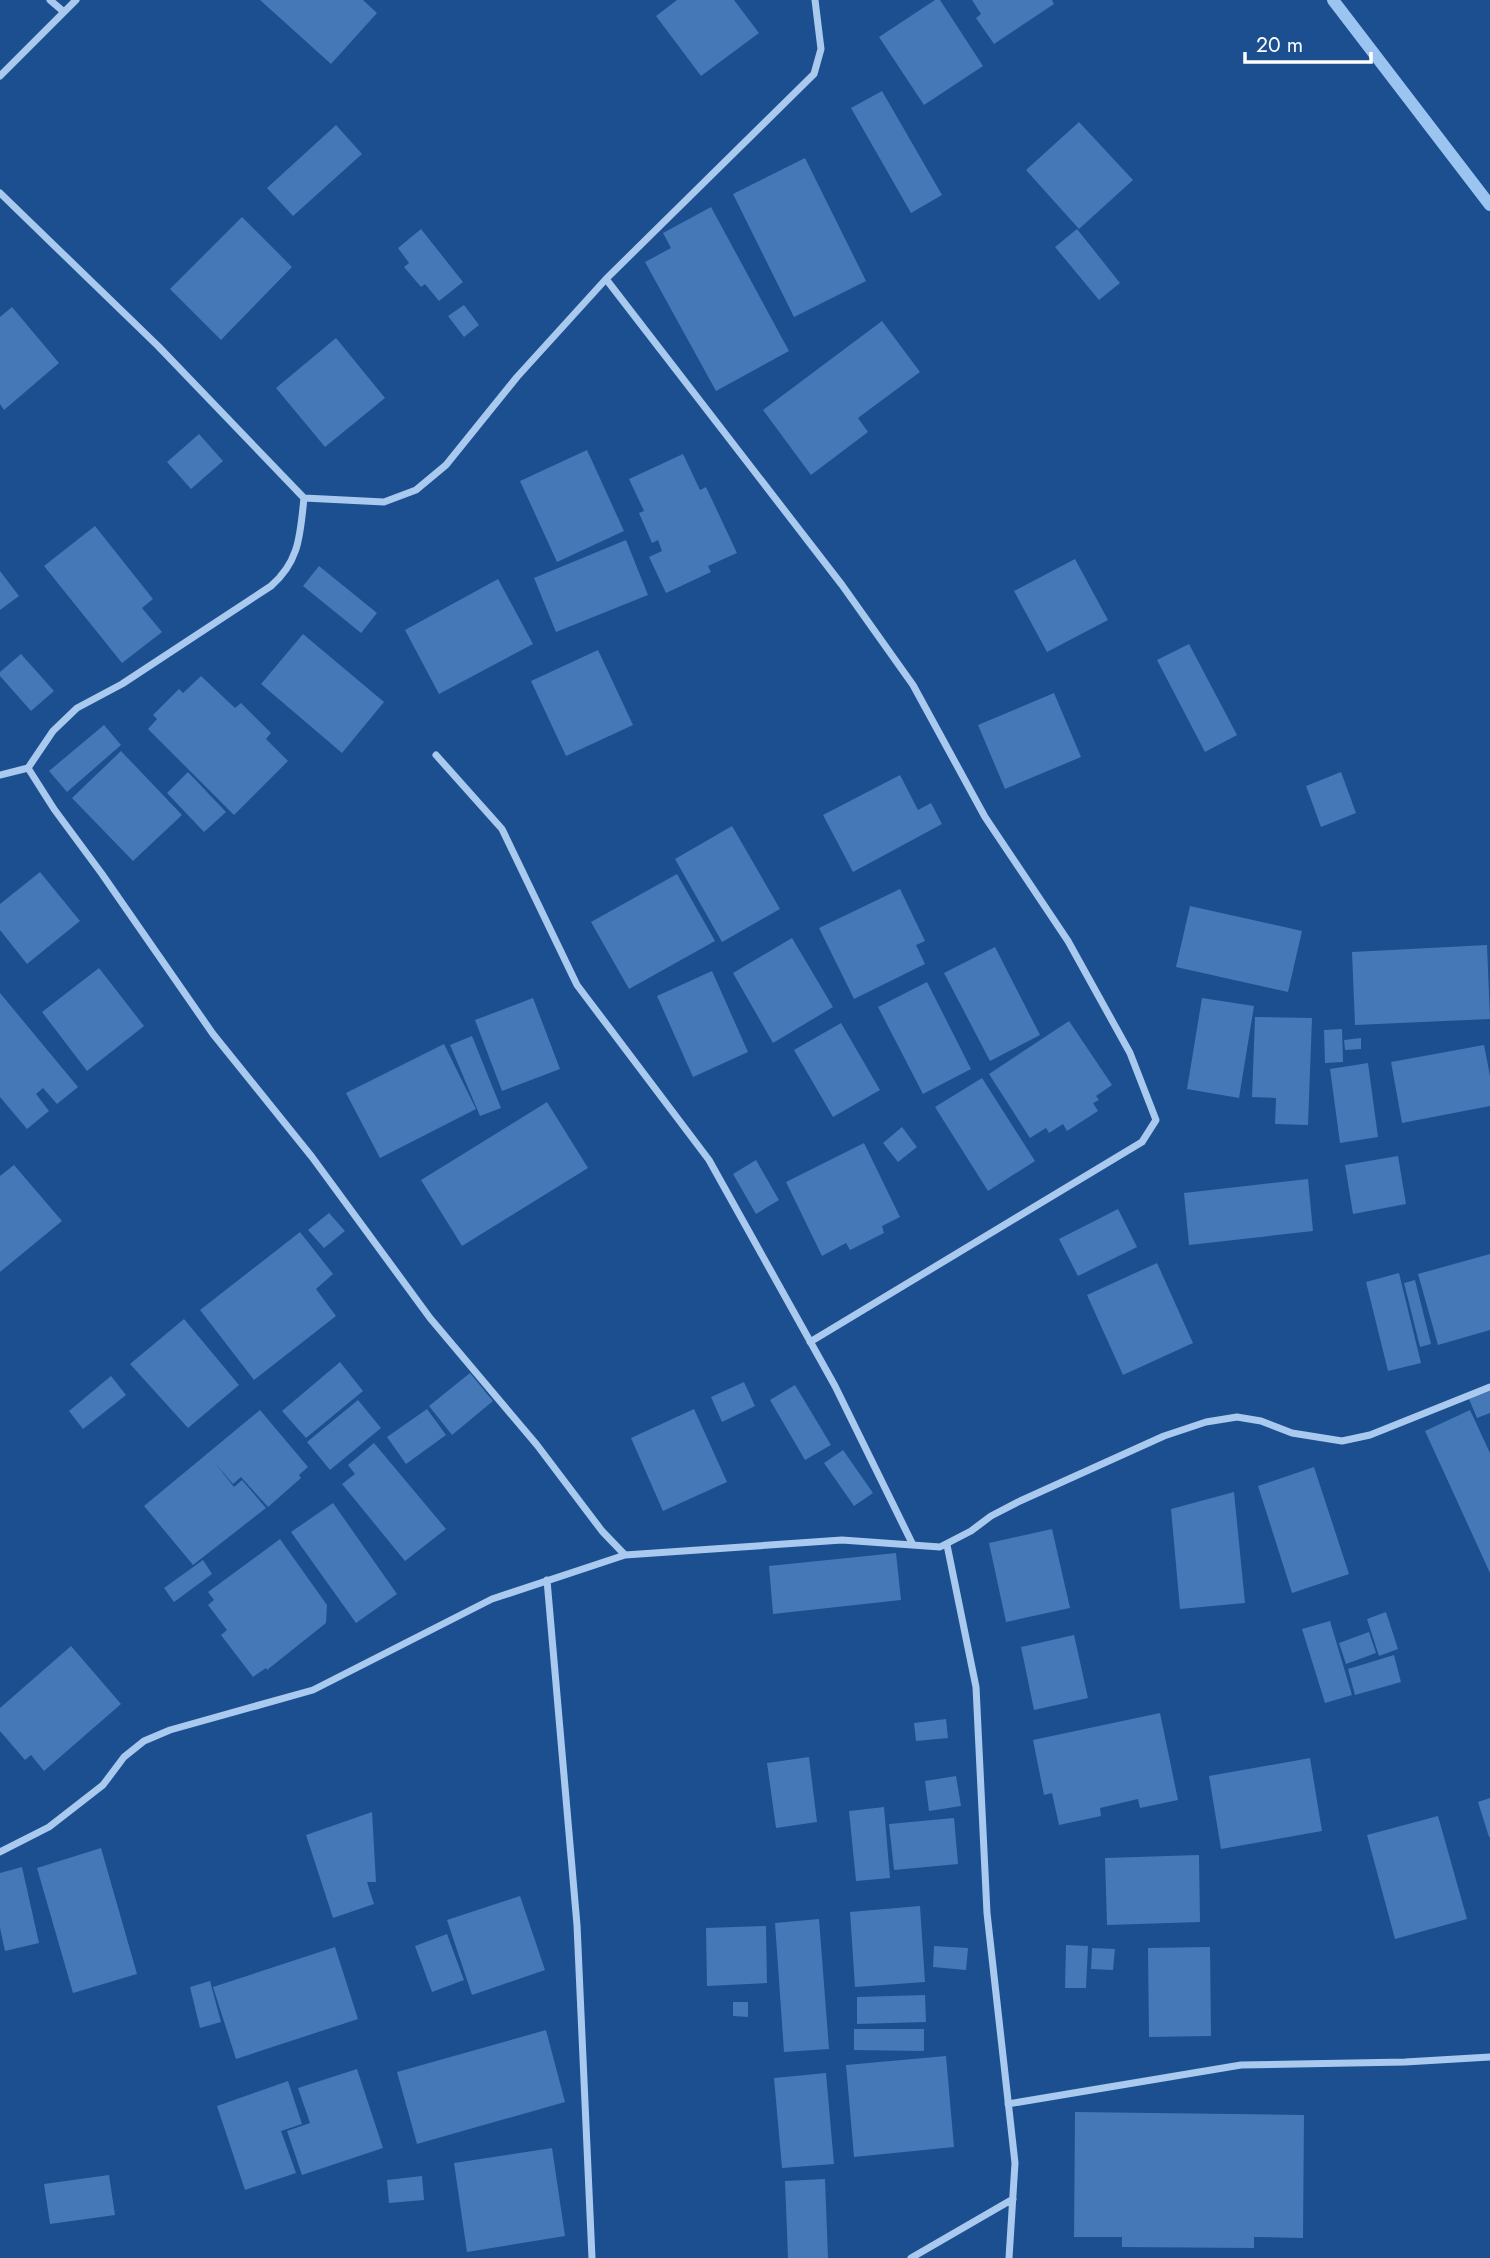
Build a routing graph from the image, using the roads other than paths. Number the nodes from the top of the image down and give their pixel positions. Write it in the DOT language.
graph roads {
  1 [pos="50,0"];
  2 [pos="76,0"];
  3 [pos="815,0"];
  4 [pos="64,12"];
  5 [pos="0,76"];
  6 [pos="0,193"];
  7 [pos="606,279"];
  8 [pos="304,498"];
  9 [pos="436,755"];
  10 [pos="28,768"];
  11 [pos="0,775"];
  12 [pos="810,1342"];
  13 [pos="1490,1387"];
  14 [pos="913,1545"];
  15 [pos="947,1545"];
  16 [pos="625,1555"];
  17 [pos="547,1580"];
  18 [pos="0,1852"];
  19 [pos="1490,2057"];
  20 [pos="1008,2104"];
  21 [pos="1013,2199"];
  22 [pos="592,2258"];
  23 [pos="911,2258"];
  24 [pos="1009,2258"];
  1 -- 4 [label="street"];
  2 -- 4 [label="street"];
  3 -- 7 [label="street"];
  4 -- 5 [label="street"];
  6 -- 8 [label="street"];
  7 -- 8 [label="street"];
  7 -- 12 [label="street"];
  8 -- 10 [label="street"];
  9 -- 12 [label="street"];
  10 -- 11 [label="street"];
  10 -- 16 [label="street"];
  12 -- 14 [label="street"];
  13 -- 15 [label="street"];
  14 -- 15 [label="street"];
  14 -- 16 [label="street"];
  15 -- 20 [label="street"];
  16 -- 17 [label="street"];
  17 -- 18 [label="street"];
  17 -- 22 [label="street"];
  19 -- 20 [label="street"];
  20 -- 21 [label="street"];
  21 -- 23 [label="street"];
  21 -- 24 [label="street"];
}
